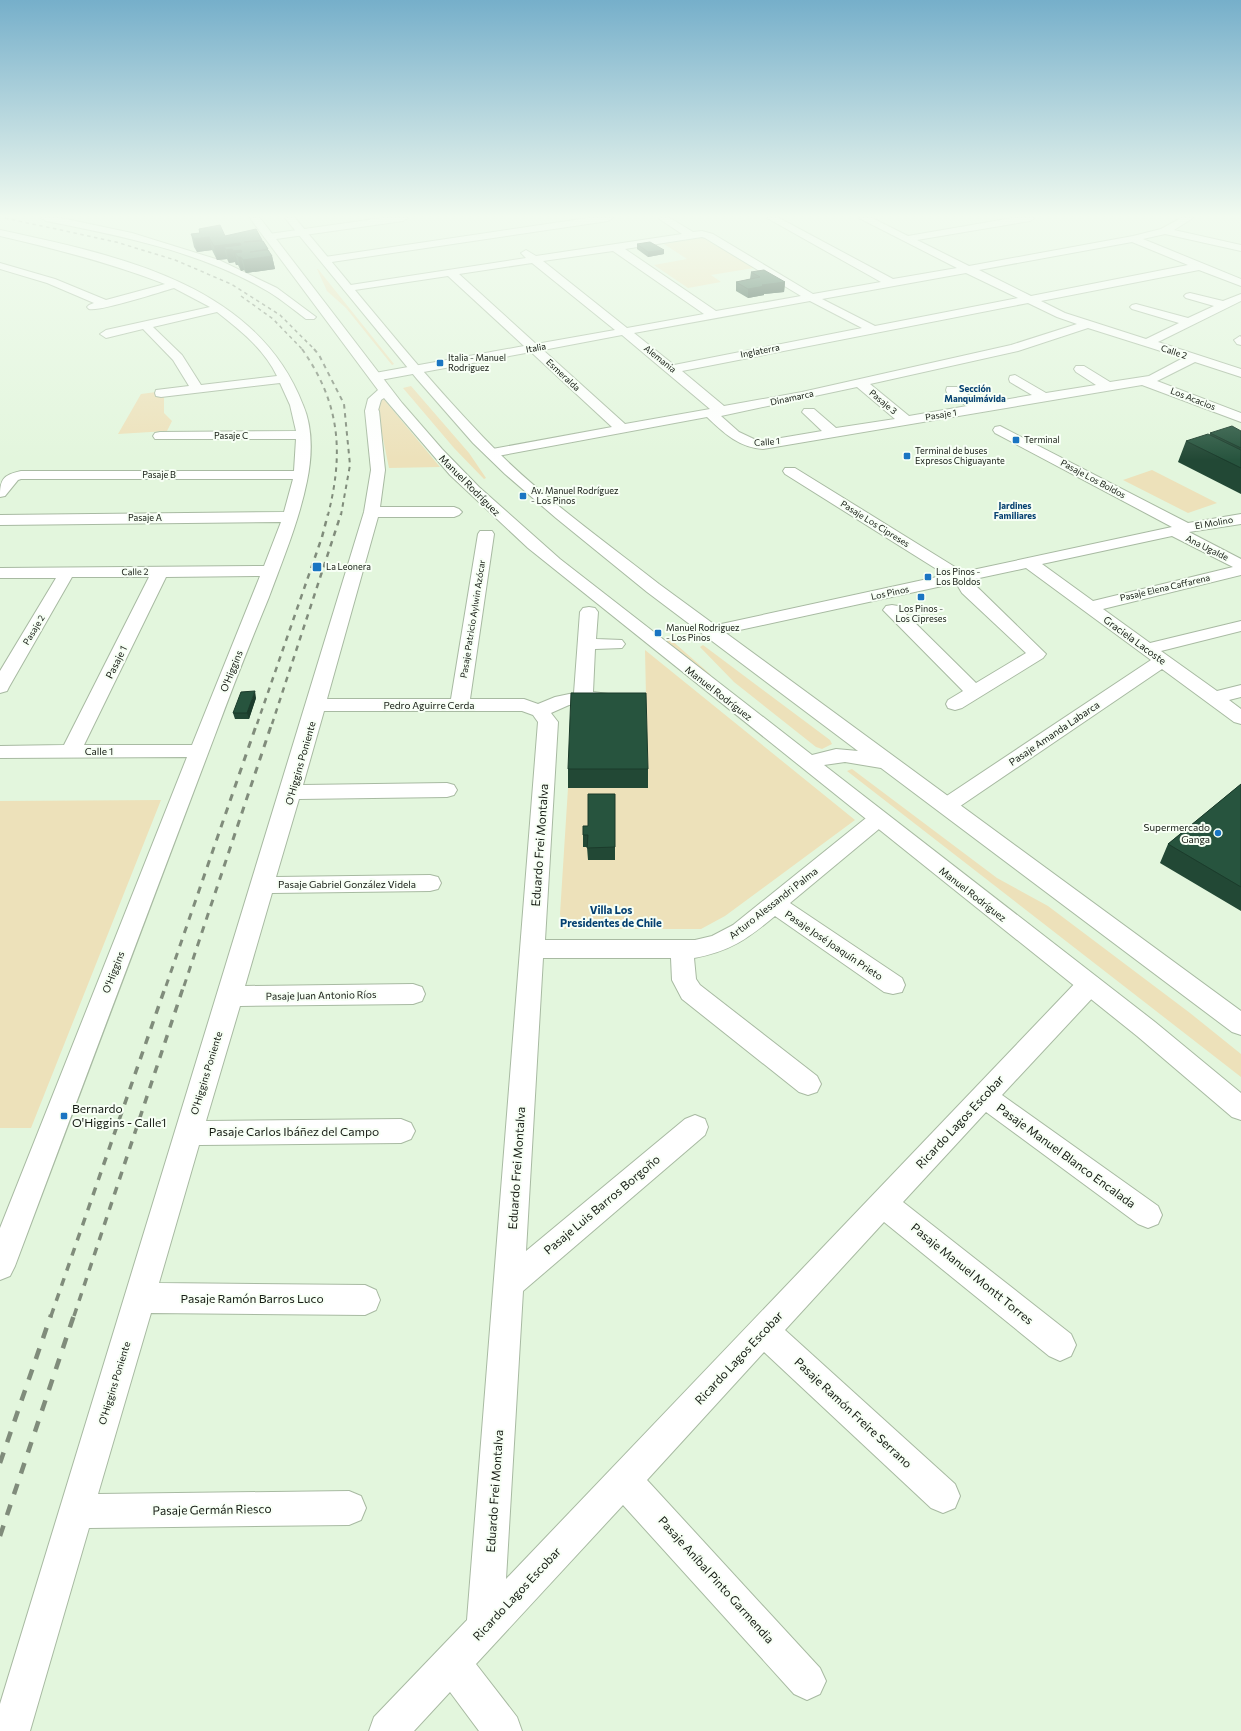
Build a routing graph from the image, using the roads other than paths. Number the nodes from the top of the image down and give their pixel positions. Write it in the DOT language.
graph roads {
  1 [pos="94,299"];
  2 [pos="124,299"];
  3 [pos="203,299"];
  4 [pos="285,299"];
  5 [pos="312,299"];
  6 [pos="357,299"];
  7 [pos="479,299"];
  8 [pos="584,299"];
  9 [pos="690,299"];
  10 [pos="808,299"];
  11 [pos="814,299"];
  12 [pos="1028,299"];
  13 [pos="1201,299"];
  14 [pos="1237,299"];
  15 [pos="106,304"];
  16 [pos="1224,305"];
  17 [pos="1136,307"];
  18 [pos="220,308"];
  19 [pos="85,310"];
  20 [pos="714,316"];
  21 [pos="310,317"];
  22 [pos="1189,322"];
  23 [pos="1088,324"];
  24 [pos="145,325"];
  25 [pos="872,329"];
  26 [pos="626,332"];
  27 [pos="106,334"];
  28 [pos="1123,335"];
  29 [pos="1105,343"];
  30 [pos="1147,343"];
  31 [pos="534,349"];
  32 [pos="1194,358"];
  33 [pos="672,369"];
  34 [pos="1080,369"];
  35 [pos="417,370"];
  36 [pos="1241,373"];
  37 [pos="285,378"];
  38 [pos="1015,379"];
  39 [pos="1144,381"];
  40 [pos="860,383"];
  41 [pos="1108,387"];
  42 [pos="197,389"];
  43 [pos="952,390"];
  44 [pos="161,393"];
  45 [pos="377,393"];
  46 [pos="1043,398"];
  47 [pos="978,408"];
  48 [pos="809,412"];
  49 [pos="717,413"];
  50 [pos="1238,414"];
  51 [pos="906,420"];
  52 [pos="623,430"];
  53 [pos="1000,430"];
  54 [pos="833,433"];
  55 [pos="160,436"];
  56 [pos="303,436"];
  57 [pos="492,453"];
  58 [pos="790,471"];
  59 [pos="301,475"];
  60 [pos="0,493"];
  61 [pos="372,512"];
  62 [pos="454,512"];
  63 [pos="290,517"];
  64 [pos="1241,519"];
  65 [pos="0,520"];
  66 [pos="1180,530"];
  67 [pos="486,534"];
  68 [pos="1029,562"];
  69 [pos="1241,565"];
  70 [pos="1241,570"];
  71 [pos="271,571"];
  72 [pos="68,572"];
  73 [pos="160,572"];
  74 [pos="0,573"];
  75 [pos="960,577"];
  76 [pos="1089,606"];
  77 [pos="892,610"];
  78 [pos="589,612"];
  79 [pos="1241,626"];
  80 [pos="712,632"];
  81 [pos="587,644"];
  82 [pos="616,644"];
  83 [pos="1155,655"];
  84 [pos="0,686"];
  85 [pos="1241,691"];
  86 [pos="975,692"];
  87 [pos="583,698"];
  88 [pos="620,698"];
  89 [pos="1214,698"];
  90 [pos="954,704"];
  91 [pos="316,705"];
  92 [pos="460,705"];
  93 [pos="540,711"];
  94 [pos="1241,718"];
  95 [pos="199,751"];
  96 [pos="0,752"];
  97 [pos="71,752"];
  98 [pos="889,763"];
  99 [pos="809,765"];
  100 [pos="447,790"];
  101 [pos="291,792"];
  102 [pos="946,806"];
  103 [pos="878,819"];
  104 [pos="430,884"];
  105 [pos="263,885"];
  106 [pos="774,904"];
  107 [pos="533,949"];
  108 [pos="682,949"];
  109 [pos="1089,984"];
  110 [pos="893,985"];
  111 [pos="413,994"];
  112 [pos="229,996"];
  113 [pos="1241,1025"];
  114 [pos="808,1084"];
  115 [pos="984,1096"];
  116 [pos="1241,1109"];
  117 [pos="695,1127"];
  118 [pos="401,1131"];
  119 [pos="188,1133"];
  120 [pos="883,1204"];
  121 [pos="1148,1215"];
  122 [pos="0,1266"];
  123 [pos="509,1284"];
  124 [pos="139,1298"];
  125 [pos="365,1300"];
  126 [pos="764,1331"];
  127 [pos="1060,1345"];
  128 [pos="624,1480"];
  129 [pos="943,1496"];
  130 [pos="348,1508"];
  131 [pos="76,1511"];
  132 [pos="485,1628"];
  133 [pos="452,1664"];
  134 [pos="807,1680"];
  135 [pos="11,1731"];
  136 [pos="388,1731"];
  137 [pos="503,1731"];
  1 -- 15 [label="street"];
  2 -- 15 [label="street"];
  3 -- 18 [label="street, O'Higgins"];
  4 -- 21 [label="street"];
  5 -- 45 [label="street, Manuel Rodríguez"];
  6 -- 35 [label="street"];
  7 -- 31 [label="street, Esmeralda"];
  8 -- 26 [label="street, Alemania"];
  9 -- 20 [label="street"];
  10 -- 20 [label="street, Italia"];
  11 -- 25 [label="street"];
  12 -- 23 [label="street, Calle 2"];
  12 -- 25 [label="street, Inglaterra"];
  13 -- 16 [label="street"];
  14 -- 16 [label="street"];
  15 -- 19 [label="street"];
  16 -- 22 [label="street"];
  17 -- 22 [label="street"];
  18 -- 24 [label="street"];
  18 -- 37 [label="street, O'Higgins"];
  20 -- 26 [label="street, Italia"];
  22 -- 30 [label="street"];
  23 -- 28 [label="street, Calle 2"];
  23 -- 40 [label="street, Dinamarca"];
  24 -- 27 [label="street"];
  24 -- 42 [label="street"];
  25 -- 33 [label="street, Inglaterra"];
  26 -- 31 [label="street, Italia"];
  26 -- 33 [label="street, Alemania"];
  28 -- 29 [label="street"];
  28 -- 30 [label="street, Calle 2"];
  30 -- 32 [label="street, Calle 2"];
  31 -- 35 [label="street, Italia"];
  31 -- 52 [label="street, Esmeralda"];
  32 -- 36 [label="street, Calle 2"];
  32 -- 39 [label="street, Pasaje 1"];
  33 -- 49 [label="street, Alemania"];
  34 -- 41 [label="street"];
  35 -- 45 [label="street, Italia"];
  35 -- 57 [label="street"];
  37 -- 42 [label="street"];
  37 -- 56 [label="street, O'Higgins"];
  38 -- 46 [label="street"];
  39 -- 41 [label="street, Pasaje 1"];
  39 -- 50 [label="street, Los Acacios"];
  40 -- 49 [label="street, Dinamarca"];
  40 -- 51 [label="street, Pasaje 3"];
  41 -- 46 [label="street, Pasaje 1"];
  42 -- 44 [label="street"];
  43 -- 47 [label="street"];
  45 -- 61 [label="street, O'Higgins Poniente"];
  45 -- 99 [label="street, Manuel Rodríguez"];
  46 -- 47 [label="street, Pasaje 1"];
  47 -- 51 [label="street, Pasaje 1"];
  48 -- 54 [label="street"];
  49 -- 52 [label="street, Dinamarca"];
  49 -- 54 [label="street, Calle 1"];
  51 -- 54 [label="street, Pasaje 1"];
  52 -- 57 [label="street, Dinamarca"];
  53 -- 66 [label="street, Pasaje Los Boldos"];
  55 -- 56 [label="street, Pasaje C"];
  56 -- 59 [label="street, O'Higgins"];
  57 -- 80 [label="street"];
  58 -- 75 [label="street, Pasaje Los Cipreses"];
  59 -- 60 [label="street, Pasaje B"];
  59 -- 63 [label="street, O'Higgins"];
  61 -- 62 [label="street"];
  61 -- 91 [label="street, O'Higgins Poniente"];
  63 -- 65 [label="street, Pasaje A"];
  63 -- 71 [label="street, O'Higgins"];
  64 -- 66 [label="street, El Molino"];
  66 -- 68 [label="street, Los Pinos"];
  66 -- 69 [label="street, Ana Ugalde"];
  67 -- 92 [label="street, Pasaje Patricio Aylwin Azócar"];
  68 -- 75 [label="street, Los Pinos"];
  68 -- 76 [label="street, Graciela Lacoste"];
  70 -- 76 [label="street, Pasaje Elena Caffarena"];
  71 -- 73 [label="street, Calle 2"];
  71 -- 95 [label="street, O'Higgins"];
  72 -- 73 [label="street, Calle 2"];
  72 -- 74 [label="street, Calle 2"];
  72 -- 84 [label="street, Pasaje 2"];
  73 -- 97 [label="street, Pasaje 1"];
  75 -- 80 [label="street, Los Pinos"];
  75 -- 86 [label="street"];
  76 -- 83 [label="street, Graciela Lacoste"];
  77 -- 86 [label="street"];
  78 -- 81 [label="street"];
  79 -- 83 [label="street"];
  80 -- 98 [label="street"];
  81 -- 82 [label="street"];
  81 -- 87 [label="street"];
  83 -- 89 [label="street, Graciela Lacoste"];
  83 -- 102 [label="street, Pasaje Amanda Labarca"];
  85 -- 89 [label="street"];
  86 -- 90 [label="street"];
  87 -- 88 [label="street"];
  87 -- 93 [label="street"];
  89 -- 94 [label="street, Graciela Lacoste"];
  91 -- 92 [label="street, Pedro Aguirre Cerda"];
  91 -- 101 [label="street, O'Higgins Poniente"];
  92 -- 93 [label="street, Pedro Aguirre Cerda"];
  93 -- 107 [label="street, Eduardo Frei Montalva"];
  95 -- 97 [label="street, Calle 1"];
  95 -- 122 [label="street, O'Higgins"];
  96 -- 97 [label="street, Calle 1"];
  98 -- 99 [label="street"];
  98 -- 102 [label="street"];
  99 -- 103 [label="street, Manuel Rodríguez"];
  100 -- 101 [label="street"];
  101 -- 105 [label="street, O'Higgins Poniente"];
  102 -- 113 [label="street"];
  103 -- 106 [label="street, Arturo Alessandri Palma"];
  103 -- 109 [label="street, Manuel Rodríguez"];
  104 -- 105 [label="street, Pasaje Gabriel González Videla"];
  105 -- 112 [label="street, O'Higgins Poniente"];
  106 -- 108 [label="street, Arturo Alessandri Palma"];
  106 -- 110 [label="street, Pasaje José Joaquín Prieto"];
  107 -- 108 [label="street, Arturo Alessandri Palma"];
  107 -- 123 [label="street, Eduardo Frei Montalva"];
  108 -- 114 [label="street"];
  109 -- 115 [label="street, Ricardo Lagos Escobar"];
  109 -- 116 [label="street, Manuel Rodríguez"];
  111 -- 112 [label="street, Pasaje Juan Antonio Ríos"];
  112 -- 119 [label="street, O'Higgins Poniente"];
  115 -- 120 [label="street, Ricardo Lagos Escobar"];
  115 -- 121 [label="street, Pasaje Manuel Blanco Encalada"];
  117 -- 123 [label="street, Pasaje Luis Barros Borgoño"];
  118 -- 119 [label="street, Pasaje Carlos Ibáñez del Campo"];
  119 -- 124 [label="street, O'Higgins Poniente"];
  120 -- 126 [label="street, Ricardo Lagos Escobar"];
  120 -- 127 [label="street, Pasaje Manuel Montt Torres"];
  123 -- 132 [label="street, Eduardo Frei Montalva"];
  124 -- 125 [label="street, Pasaje Ramón Barros Luco"];
  124 -- 131 [label="street, O'Higgins Poniente"];
  126 -- 128 [label="street, Ricardo Lagos Escobar"];
  126 -- 129 [label="street, Pasaje Ramón Freire Serrano"];
  128 -- 132 [label="street, Ricardo Lagos Escobar"];
  128 -- 134 [label="street, Pasaje Aníbal Pinto Garmendia"];
  130 -- 131 [label="street, Pasaje Germán Riesco"];
  131 -- 135 [label="street, O'Higgins Poniente"];
  132 -- 133 [label="street, Ricardo Lagos Escobar"];
  133 -- 136 [label="street, Ricardo Lagos Escobar"];
  133 -- 137 [label="street"];
}
